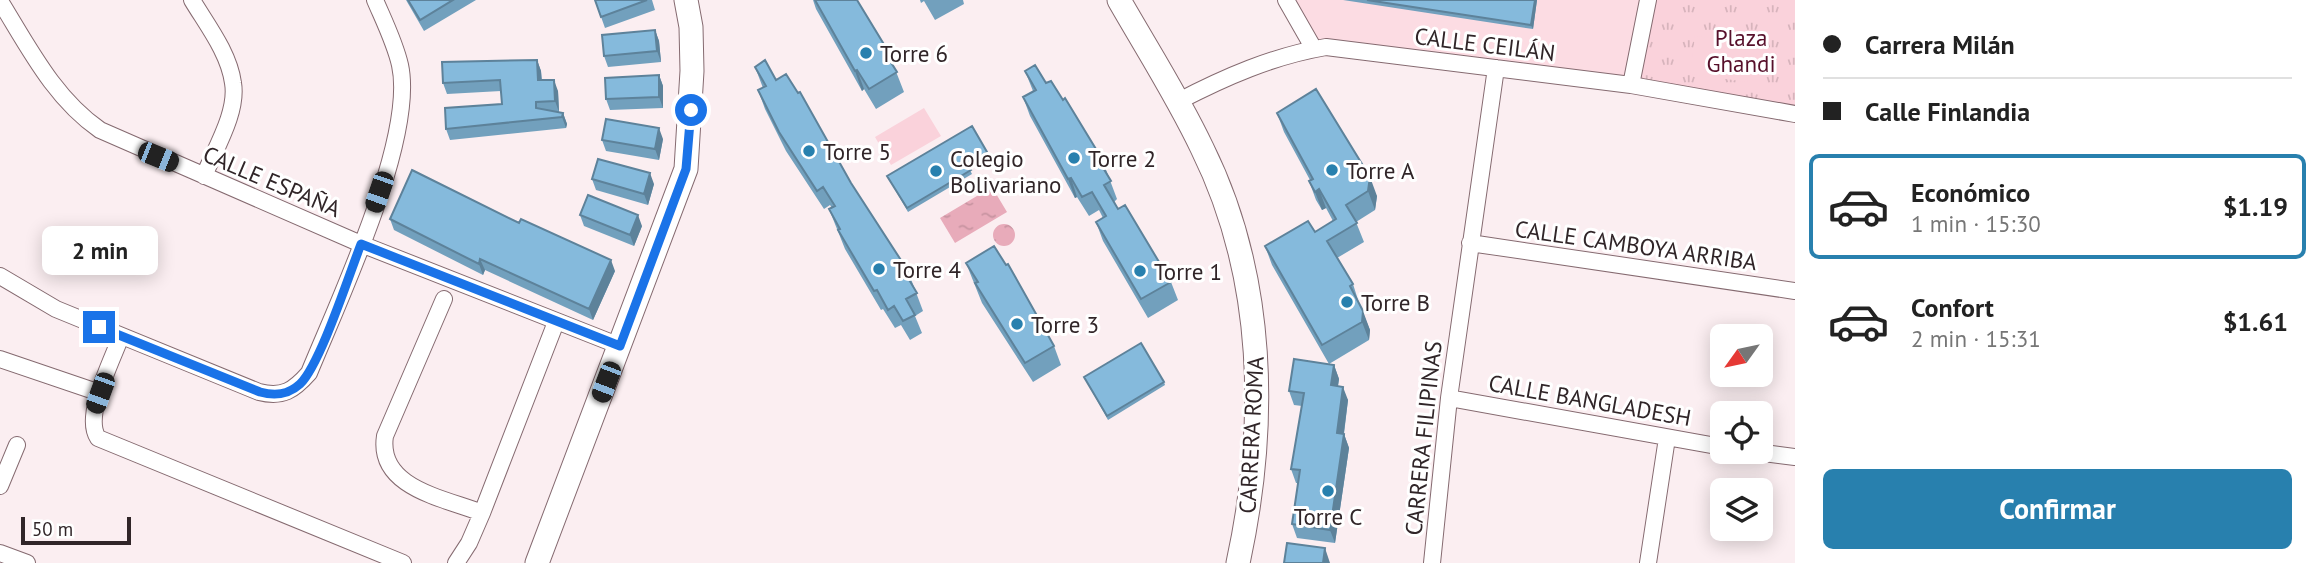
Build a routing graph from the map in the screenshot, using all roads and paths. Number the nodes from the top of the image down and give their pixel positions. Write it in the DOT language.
graph roads {
  1 [pos="192,0"];
  2 [pos="375,0"];
  3 [pos="686,0"];
  4 [pos="1119,0"];
  5 [pos="1286,0"];
  6 [pos="1648,0"];
  7 [pos="0,1"];
  8 [pos="1314,49"];
  9 [pos="1496,68"];
  10 [pos="1631,85"];
  11 [pos="1177,102"];
  12 [pos="1795,114"];
  13 [pos="204,176"];
  14 [pos="1470,243"];
  15 [pos="361,244"];
  16 [pos="0,276"];
  17 [pos="1795,291"];
  18 [pos="444,299"];
  19 [pos="556,322"];
  20 [pos="121,336"];
  21 [pos="620,346"];
  22 [pos="0,359"];
  23 [pos="100,393"];
  24 [pos="1449,398"];
  25 [pos="1667,438"];
  26 [pos="17,445"];
  27 [pos="1710,445"];
  28 [pos="1773,454"];
  29 [pos="1795,457"];
  30 [pos="0,486"];
  31 [pos="482,513"];
  32 [pos="0,553"];
  33 [pos="27,563"];
  34 [pos="403,563"];
  35 [pos="456,563"];
  36 [pos="537,563"];
  37 [pos="1238,563"];
  38 [pos="1432,563"];
  39 [pos="1648,563"];
  1 -- 13 [label="street"];
  2 -- 15 [label="street"];
  3 -- 21 [label="street"];
  4 -- 11 [label="street, CARRERA ROMA"];
  5 -- 8 [label="street"];
  6 -- 10 [label="street"];
  7 -- 13 [label="street, CALLE ESPAÑA"];
  8 -- 9 [label="street, CALLE CEILÁN"];
  8 -- 11 [label="street, CALLE CEILÁN"];
  9 -- 10 [label="street, CALLE CEILÁN"];
  9 -- 14 [label="street, CARRERA FILIPINAS"];
  10 -- 12 [label="street, CALLE CEILÁN"];
  11 -- 37 [label="street, CARRERA ROMA"];
  13 -- 15 [label="street, CALLE ESPAÑA"];
  14 -- 17 [label="street, CALLE CAMBOYA ARRIBA"];
  14 -- 24 [label="street, CARRERA FILIPINAS"];
  15 -- 19 [label="street, CALLE ESPAÑA"];
  15 -- 20 [label="street"];
  16 -- 20 [label="street"];
  18 -- 31 [label="street"];
  19 -- 21 [label="street, CALLE ESPAÑA"];
  19 -- 31 [label="street"];
  20 -- 23 [label="street"];
  21 -- 36 [label="street"];
  22 -- 23 [label="street"];
  23 -- 34 [label="street"];
  24 -- 25 [label="street, CALLE BANGLADESH"];
  24 -- 38 [label="street, CARRERA FILIPINAS"];
  25 -- 27 [label="street, CALLE BANGLADESH"];
  25 -- 39 [label="street"];
  26 -- 30 [label="street"];
  28 -- 29 [label="street"];
  31 -- 35 [label="street"];
  32 -- 33 [label="street"];
}
